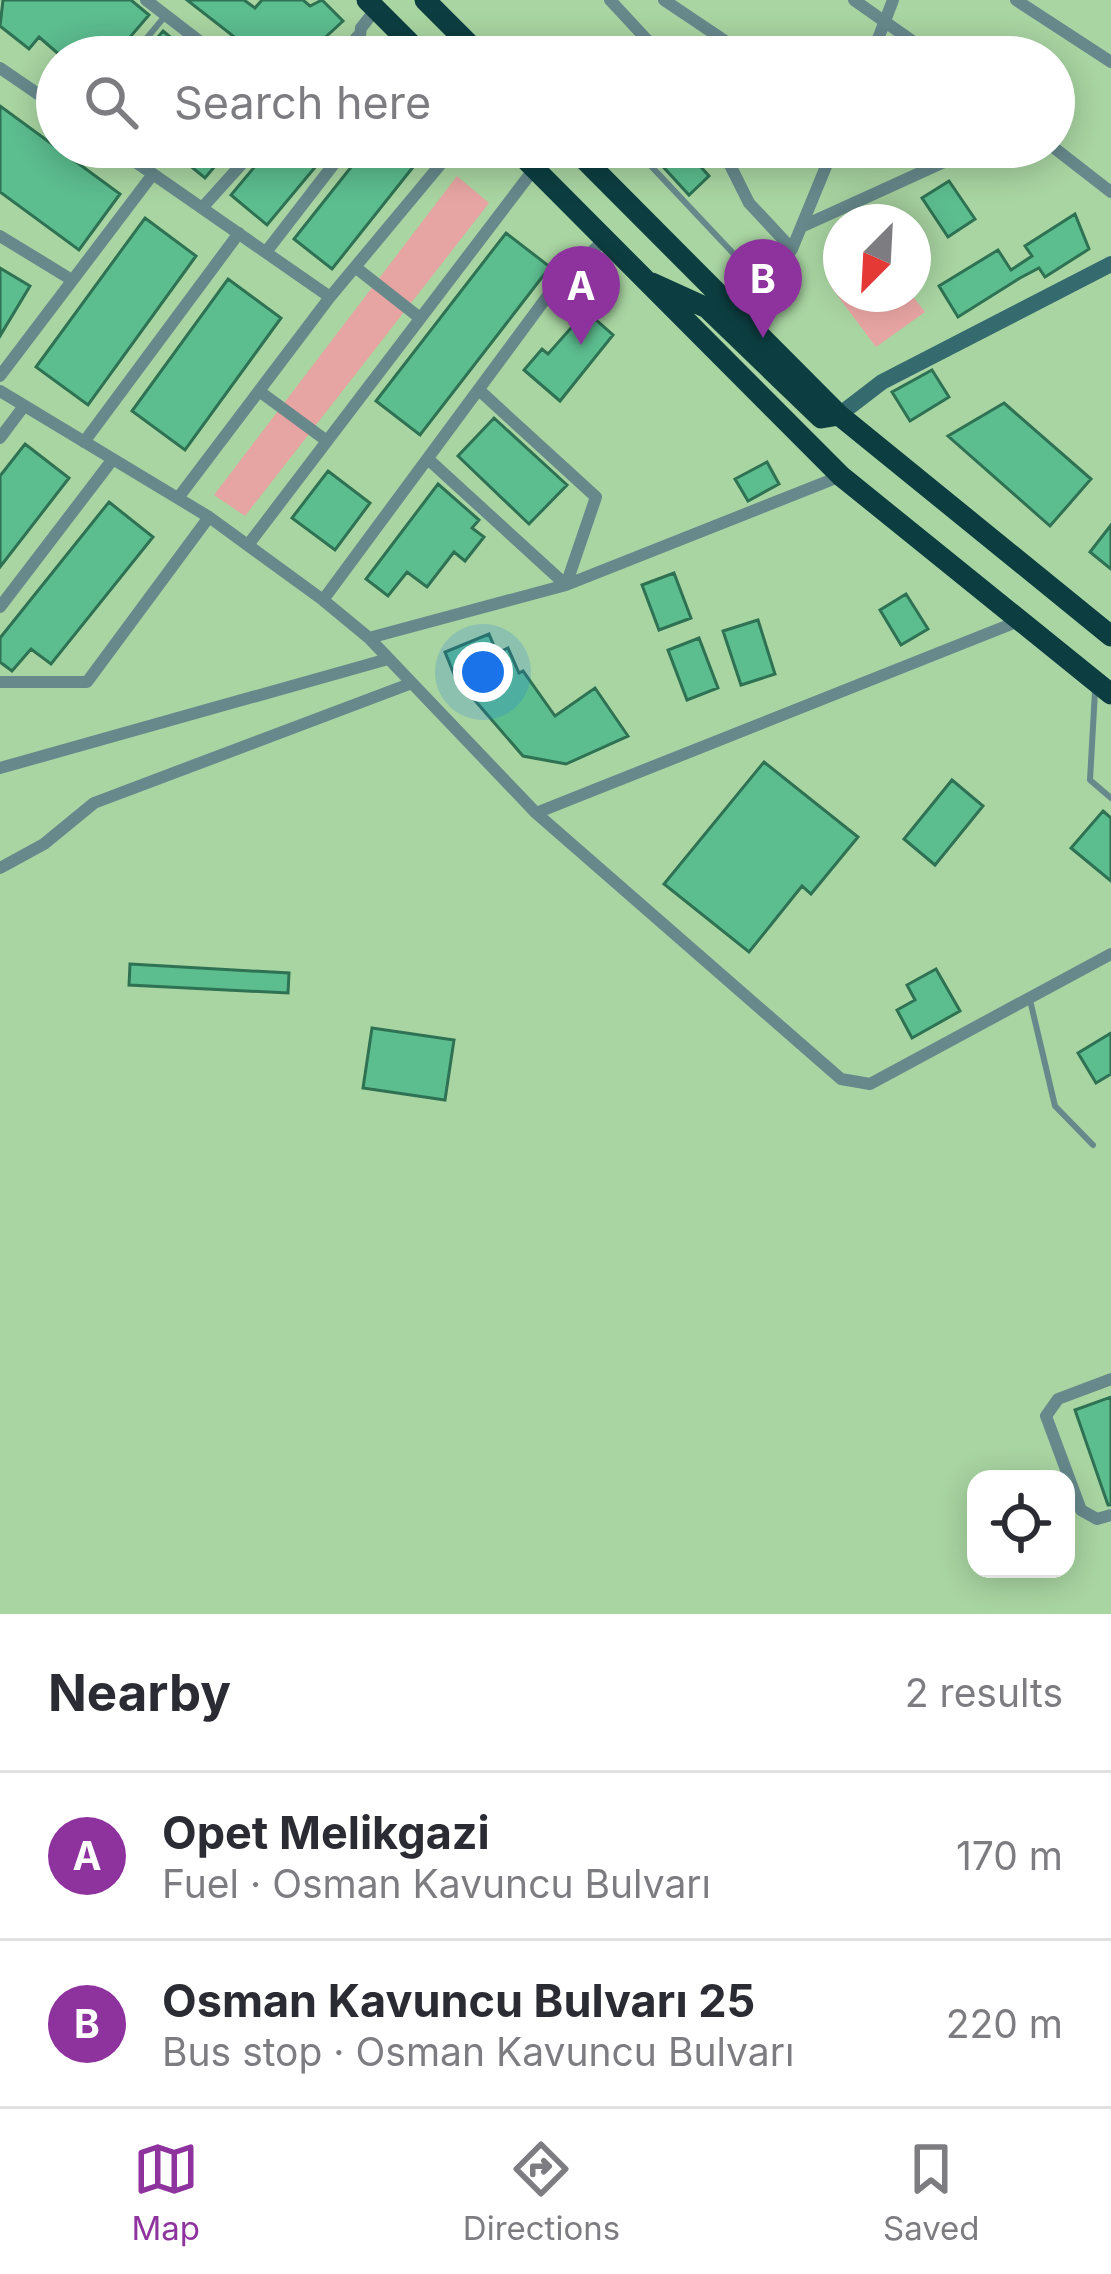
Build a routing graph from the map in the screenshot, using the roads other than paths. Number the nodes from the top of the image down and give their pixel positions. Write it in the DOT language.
graph roads {
  1 [pos="146,0"];
  2 [pos="425,0"];
  3 [pos="610,0"];
  4 [pos="664,0"];
  5 [pos="854,0"];
  6 [pos="893,0"];
  7 [pos="1016,0"];
  8 [pos="372,4"];
  9 [pos="166,15"];
  10 [pos="886,19"];
  11 [pos="358,35"];
  12 [pos="148,36"];
  13 [pos="193,36"];
  14 [pos="403,36"];
  15 [pos="461,36"];
  16 [pos="643,36"];
  17 [pos="718,36"];
  18 [pos="879,36"];
  19 [pos="908,36"];
  20 [pos="1071,36"];
  21 [pos="1075,39"];
  22 [pos="1111,62"];
  23 [pos="0,68"];
  24 [pos="36,93"];
  25 [pos="1075,165"];
  26 [pos="144,168"];
  27 [pos="238,168"];
  28 [pos="331,168"];
  29 [pos="435,168"];
  30 [pos="600,168"];
  31 [pos="653,168"];
  32 [pos="732,168"];
  33 [pos="825,168"];
  34 [pos="931,168"];
  35 [pos="533,169"];
  36 [pos="153,174"];
  37 [pos="1111,192"];
  38 [pos="202,208"];
  39 [pos="801,227"];
  40 [pos="239,233"];
  41 [pos="0,236"];
  42 [pos="603,241"];
  43 [pos="792,249"];
  44 [pos="266,252"];
  45 [pos="1111,264"];
  46 [pos="355,266"];
  47 [pos="640,278"];
  48 [pos="73,280"];
  49 [pos="766,288"];
  50 [pos="330,297"];
  51 [pos="420,318"];
  52 [pos="743,318"];
  53 [pos="0,376"];
  54 [pos="478,390"];
  55 [pos="0,391"];
  56 [pos="259,391"];
  57 [pos="24,406"];
  58 [pos="839,415"];
  59 [pos="0,438"];
  60 [pos="327,441"];
  61 [pos="84,442"];
  62 [pos="113,459"];
  63 [pos="428,459"];
  64 [pos="841,476"];
  65 [pos="178,498"];
  66 [pos="209,517"];
  67 [pos="248,545"];
  68 [pos="566,585"];
  69 [pos="323,600"];
  70 [pos="0,607"];
  71 [pos="1020,620"];
  72 [pos="1111,636"];
  73 [pos="369,638"];
  74 [pos="388,658"];
  75 [pos="0,682"];
  76 [pos="412,683"];
  77 [pos="1103,688"];
  78 [pos="0,768"];
  79 [pos="1111,798"];
  80 [pos="536,813"];
  81 [pos="0,868"];
  82 [pos="1111,954"];
  83 [pos="1030,1000"];
  84 [pos="1093,1145"];
  85 [pos="1111,1378"];
  86 [pos="1111,1515"];
  1 -- 9 [label="street"];
  2 -- 15 [label="highway"];
  3 -- 16 [label="street"];
  4 -- 17 [label="street"];
  5 -- 10 [label="street"];
  6 -- 10 [label="street"];
  7 -- 20 [label="street"];
  8 -- 11 [label="street"];
  8 -- 14 [label="highway"];
  9 -- 12 [label="lane"];
  9 -- 13 [label="street"];
  10 -- 18 [label="street"];
  10 -- 19 [label="street"];
  21 -- 22 [label="street"];
  23 -- 24 [label="street"];
  25 -- 37 [label="street"];
  26 -- 36 [label="street"];
  27 -- 38 [label="street"];
  28 -- 44 [label="street"];
  29 -- 46 [label="street"];
  30 -- 52 [label="highway"];
  31 -- 49 [label="lane"];
  32 -- 43 [label="street"];
  33 -- 39 [label="street"];
  34 -- 39 [label="street"];
  35 -- 42 [label="highway"];
  35 -- 51 [label="street"];
  36 -- 38 [label="street"];
  36 -- 48 [label="street"];
  38 -- 40 [label="street"];
  39 -- 43 [label="street"];
  40 -- 44 [label="street"];
  40 -- 61 [label="street"];
  41 -- 48 [label="street"];
  42 -- 47 [label="highway"];
  42 -- 54 [label="street"];
  43 -- 49 [label="street"];
  44 -- 50 [label="street"];
  45 -- 58 [label="street"];
  46 -- 50 [label="street"];
  46 -- 51 [label="street"];
  47 -- 58 [label="highway"];
  47 -- 64 [label="highway"];
  48 -- 53 [label="street"];
  49 -- 52 [label="street"];
  50 -- 56 [label="street"];
  51 -- 60 [label="street"];
  52 -- 58 [label="highway"];
  54 -- 63 [label="street"];
  54 -- 68 [label="street"];
  55 -- 57 [label="street"];
  56 -- 60 [label="street"];
  56 -- 65 [label="street"];
  57 -- 59 [label="street"];
  57 -- 61 [label="street"];
  58 -- 72 [label="highway"];
  60 -- 67 [label="street"];
  61 -- 62 [label="street"];
  62 -- 65 [label="street"];
  62 -- 70 [label="street"];
  63 -- 68 [label="street"];
  63 -- 69 [label="street"];
  64 -- 68 [label="street"];
  64 -- 71 [label="highway"];
  65 -- 66 [label="street"];
  66 -- 67 [label="street"];
  66 -- 75 [label="street"];
  67 -- 69 [label="street"];
  68 -- 73 [label="street"];
  69 -- 73 [label="street"];
  71 -- 77 [label="highway"];
  71 -- 80 [label="street"];
  73 -- 74 [label="street"];
  74 -- 76 [label="street"];
  74 -- 78 [label="street"];
  76 -- 80 [label="street"];
  76 -- 81 [label="street"];
  77 -- 79 [label="lane"];
  80 -- 83 [label="street"];
  82 -- 83 [label="street"];
  83 -- 84 [label="lane"];
  85 -- 86 [label="street"];
}
